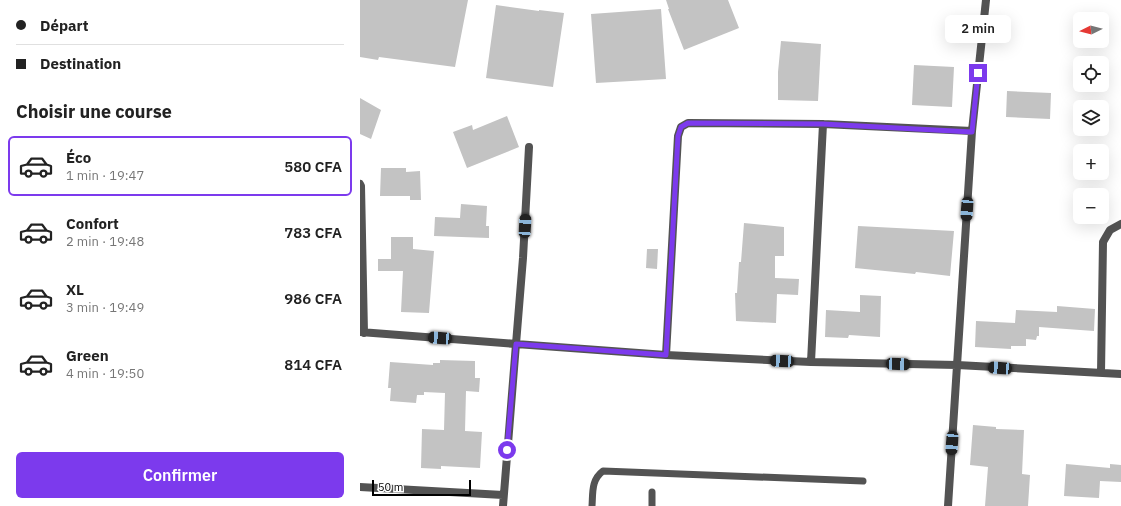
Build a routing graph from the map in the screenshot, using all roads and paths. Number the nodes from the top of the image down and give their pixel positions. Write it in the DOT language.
graph roads {
  1 [pos="986,0"];
  2 [pos="823,124"];
  3 [pos="972,132"];
  4 [pos="529,147"];
  5 [pos="360,184"];
  6 [pos="1121,224"];
  7 [pos="362,333"];
  8 [pos="516,344"];
  9 [pos="666,355"];
  10 [pos="811,362"];
  11 [pos="957,365"];
  12 [pos="1101,373"];
  13 [pos="1121,374"];
  14 [pos="863,481"];
  15 [pos="360,487"];
  16 [pos="652,492"];
  17 [pos="503,495"];
  18 [pos="503,506"];
  19 [pos="592,506"];
  20 [pos="652,506"];
  21 [pos="948,506"];
  1 -- 3 [label="street"];
  2 -- 3 [label="street"];
  2 -- 9 [label="street"];
  2 -- 10 [label="street"];
  3 -- 11 [label="street"];
  4 -- 8 [label="street"];
  5 -- 7 [label="street"];
  6 -- 12 [label="street"];
  7 -- 8 [label="street"];
  8 -- 9 [label="street"];
  8 -- 17 [label="street"];
  9 -- 10 [label="street"];
  10 -- 11 [label="street"];
  11 -- 12 [label="street"];
  11 -- 21 [label="street"];
  12 -- 13 [label="street"];
  14 -- 19 [label="lane"];
  15 -- 17 [label="street"];
  16 -- 20 [label="lane"];
  17 -- 18 [label="street"];
}
